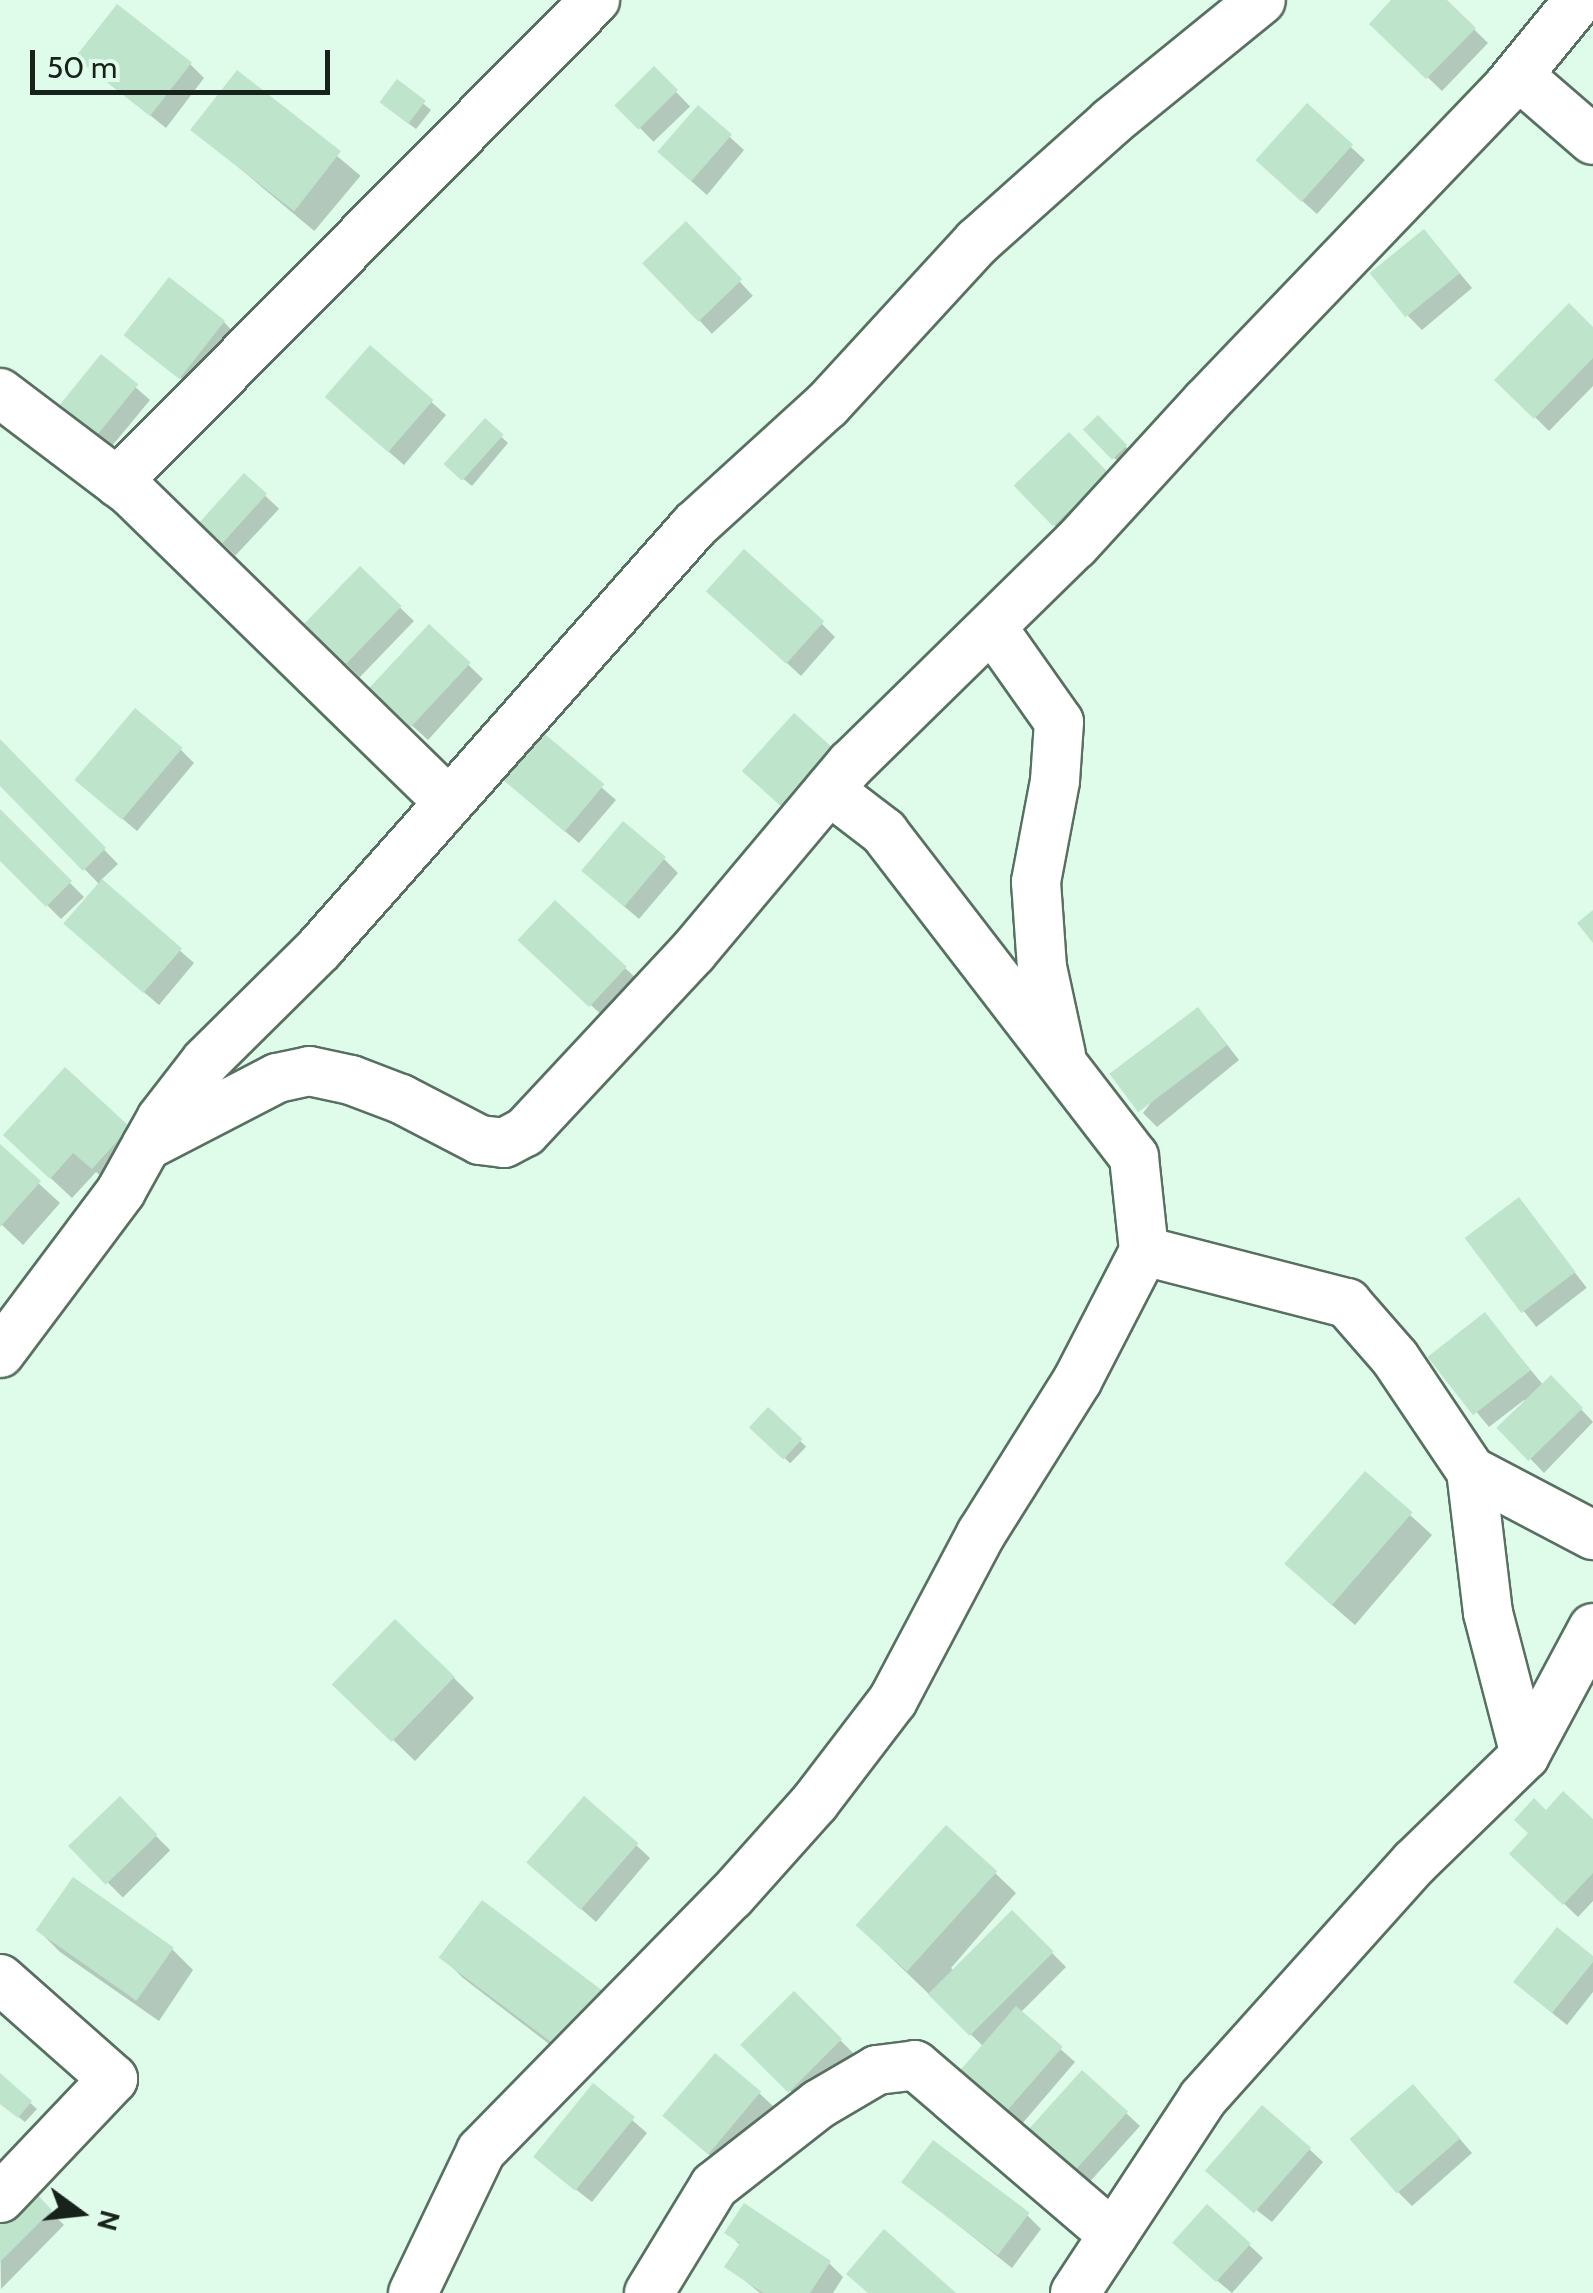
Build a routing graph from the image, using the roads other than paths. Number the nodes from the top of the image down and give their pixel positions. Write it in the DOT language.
graph roads {
  1 [pos="594,0"];
  2 [pos="1260,0"];
  3 [pos="1579,0"];
  4 [pos="1518,75"];
  5 [pos="1593,140"];
  6 [pos="0,393"];
  7 [pos="118,482"];
  8 [pos="992,627"];
  9 [pos="828,790"];
  10 [pos="448,800"];
  11 [pos="1062,1064"];
  12 [pos="146,1146"];
  13 [pos="1144,1251"];
  14 [pos="0,1354"];
  15 [pos="1470,1471"];
  16 [pos="1593,1535"];
  17 [pos="1593,1628"];
  18 [pos="1525,1755"];
  19 [pos="0,1979"];
  20 [pos="0,2198"];
  21 [pos="1113,2235"];
  22 [pos="413,2293"];
  23 [pos="650,2293"];
  24 [pos="1075,2293"];
  1 -- 7 [label="street"];
  2 -- 10 [label="street"];
  3 -- 4 [label="street"];
  4 -- 5 [label="street"];
  4 -- 8 [label="street"];
  6 -- 7 [label="street"];
  7 -- 10 [label="street"];
  8 -- 9 [label="street"];
  8 -- 11 [label="street"];
  9 -- 11 [label="street"];
  9 -- 12 [label="street"];
  10 -- 12 [label="street"];
  11 -- 13 [label="street"];
  12 -- 14 [label="street"];
  13 -- 15 [label="street"];
  13 -- 22 [label="street"];
  15 -- 16 [label="street"];
  15 -- 18 [label="street"];
  17 -- 18 [label="street"];
  18 -- 21 [label="street"];
  19 -- 20 [label="street"];
  21 -- 23 [label="street"];
  21 -- 24 [label="street"];
}
